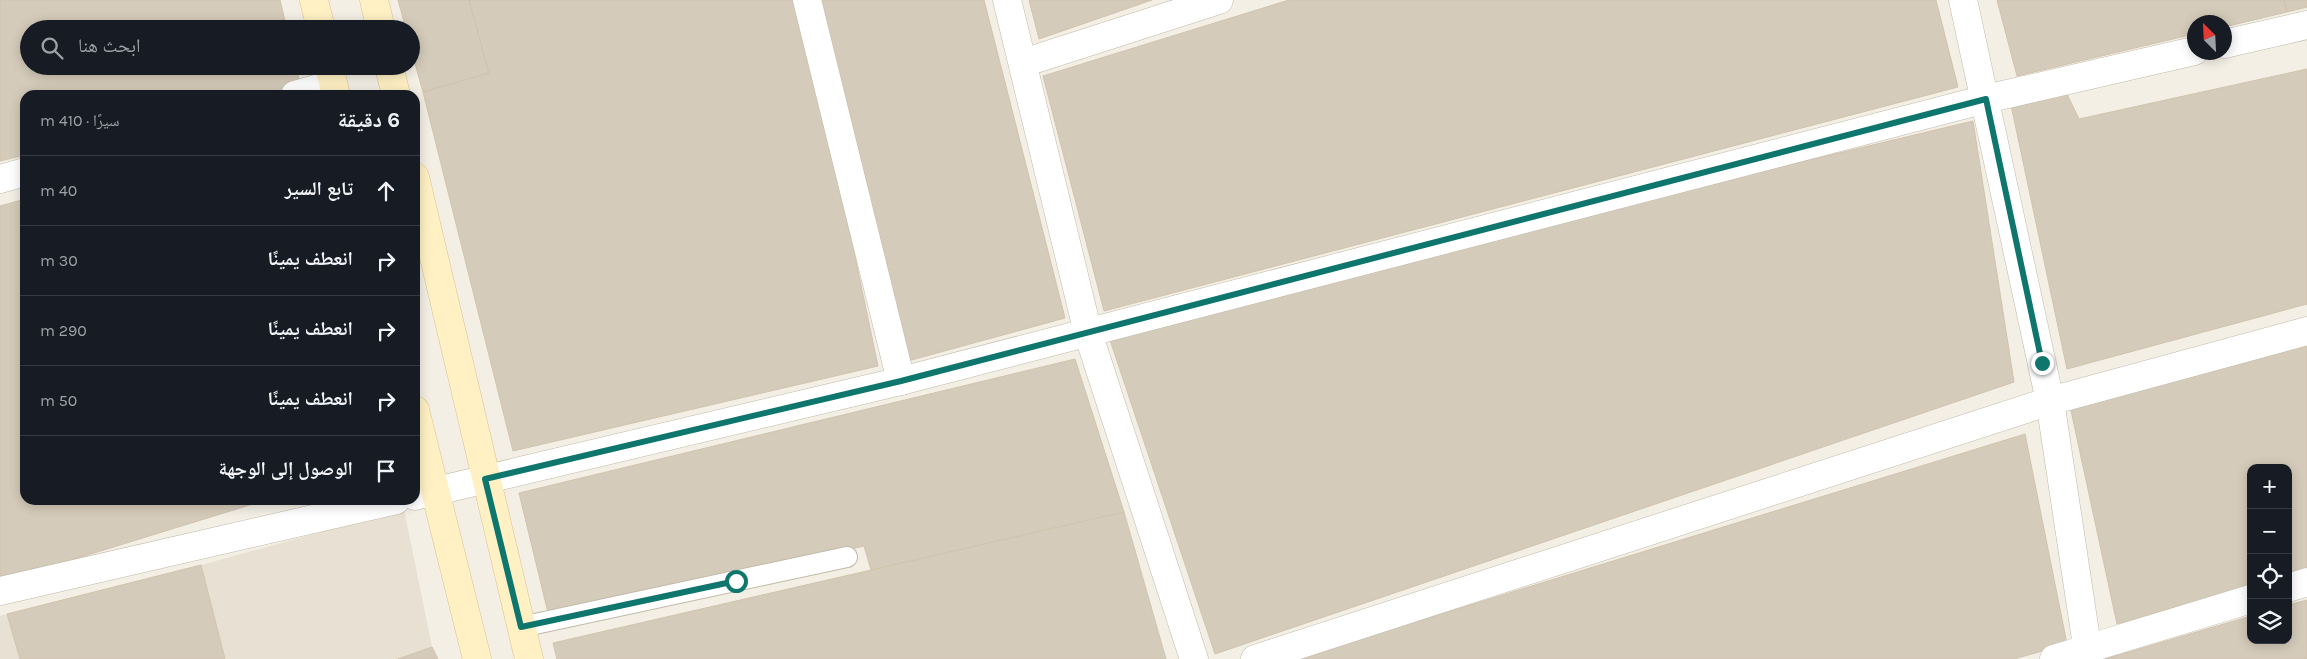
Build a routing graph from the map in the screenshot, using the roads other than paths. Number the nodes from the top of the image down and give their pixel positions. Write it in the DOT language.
graph roads {
  1 [pos="314,0"];
  2 [pos="374,0"];
  3 [pos="807,0"];
  4 [pos="1007,0"];
  5 [pos="1219,0"];
  6 [pos="1963,0"];
  7 [pos="318,20"];
  8 [pos="379,20"];
  9 [pos="2307,25"];
  10 [pos="2232,42"];
  11 [pos="2187,53"];
  12 [pos="1023,63"];
  13 [pos="391,75"];
  14 [pos="332,82"];
  15 [pos="309,90"];
  16 [pos="395,90"];
  17 [pos="1986,99"];
  18 [pos="20,173"];
  19 [pos="0,179"];
  20 [pos="420,199"];
  21 [pos="2307,331"];
  22 [pos="1088,333"];
  23 [pos="901,381"];
  24 [pos="2050,401"];
  25 [pos="420,452"];
  26 [pos="485,479"];
  27 [pos="425,493"];
  28 [pos="374,505"];
  29 [pos="847,557"];
  30 [pos="2307,582"];
  31 [pos="2292,587"];
  32 [pos="0,591"];
  33 [pos="2247,600"];
  34 [pos="521,627"];
  35 [pos="2088,653"];
  36 [pos="478,659"];
  37 [pos="529,659"];
  38 [pos="1194,659"];
  39 [pos="1255,659"];
  40 [pos="2054,659"];
  1 -- 7 [label="main road"];
  2 -- 8 [label="main road"];
  3 -- 23 [label="street"];
  4 -- 12 [label="street"];
  5 -- 12 [label="street"];
  6 -- 17 [label="street"];
  9 -- 10 [label="street"];
  11 -- 17 [label="street"];
  12 -- 22 [label="street"];
  13 -- 16 [label="main road"];
  14 -- 15 [label="street"];
  17 -- 22 [label="street"];
  17 -- 24 [label="street"];
  18 -- 19 [label="street"];
  20 -- 26 [label="main road"];
  21 -- 24 [label="street"];
  22 -- 23 [label="street"];
  22 -- 38 [label="street"];
  23 -- 26 [label="street"];
  24 -- 35 [label="street"];
  24 -- 39 [label="street"];
  25 -- 27 [label="main road"];
  26 -- 27 [label="street"];
  26 -- 34 [label="main road"];
  27 -- 36 [label="main road"];
  28 -- 32 [label="street"];
  29 -- 34 [label="lane"];
  30 -- 31 [label="street"];
  33 -- 35 [label="street"];
  34 -- 37 [label="main road"];
  35 -- 40 [label="street"];
}
